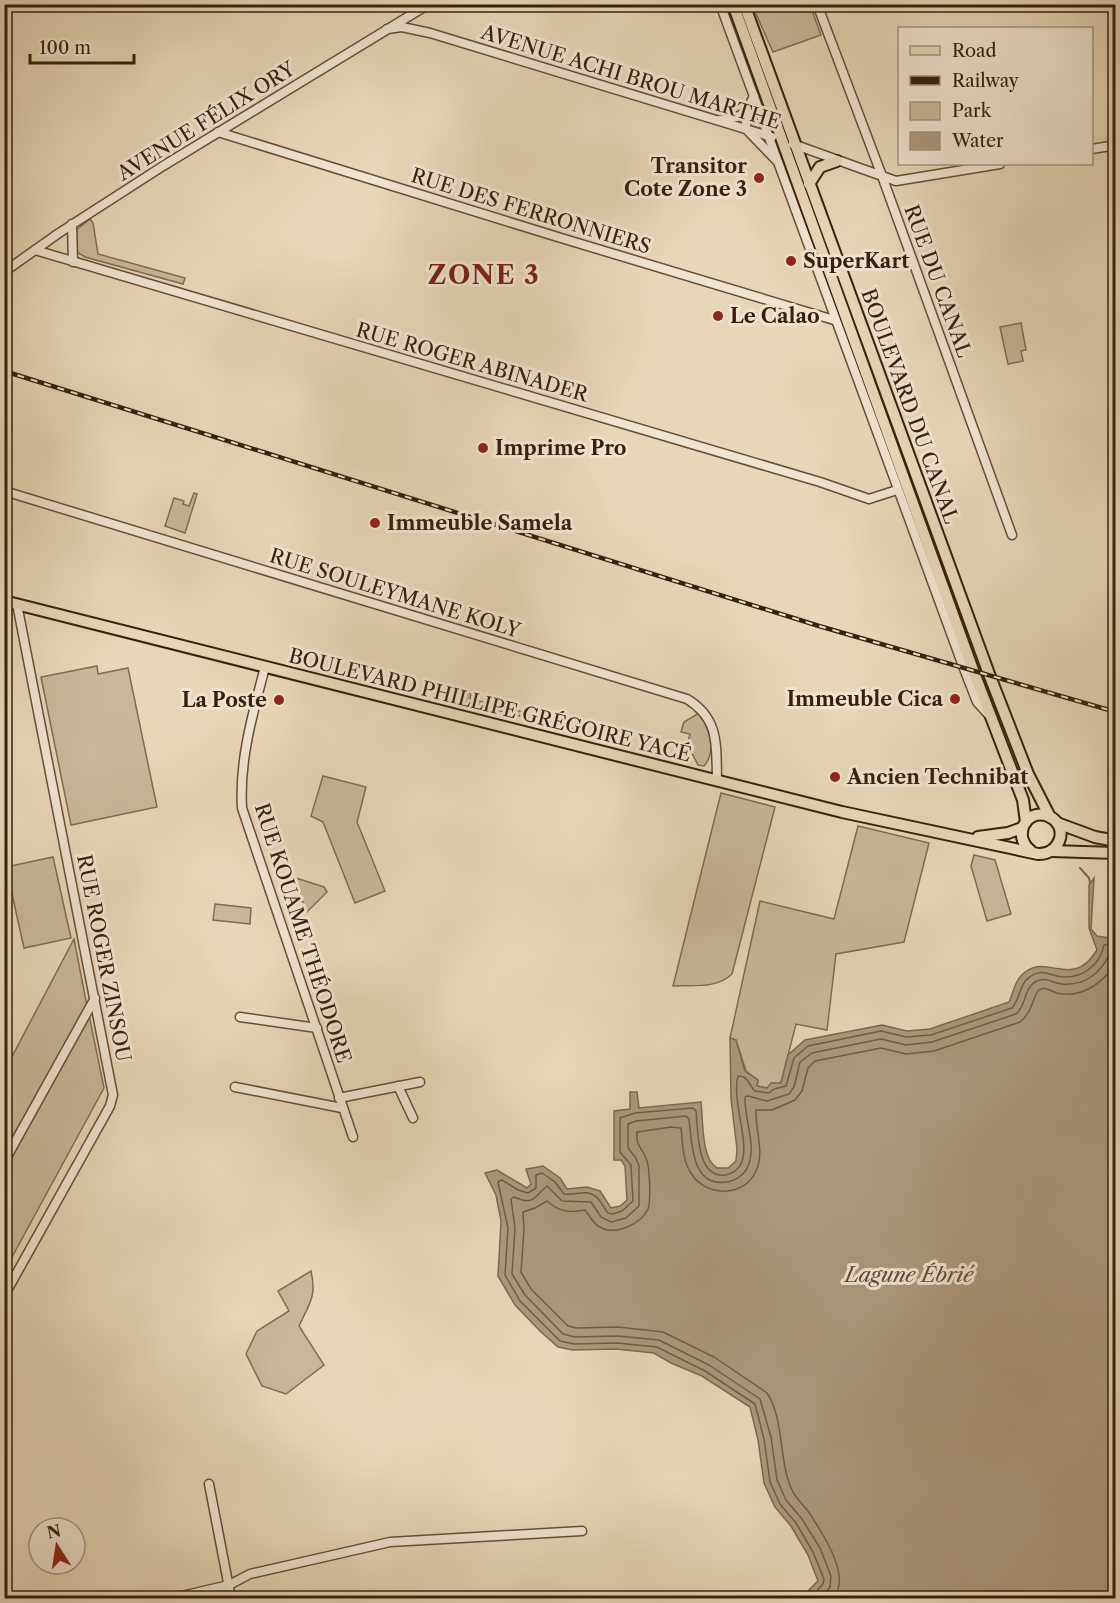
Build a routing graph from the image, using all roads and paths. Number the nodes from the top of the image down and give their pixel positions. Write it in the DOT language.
graph roads {
  1 [pos="429,4"];
  2 [pos="720,4"];
  3 [pos="744,4"];
  4 [pos="817,4"];
  5 [pos="735,10"];
  6 [pos="387,29"];
  7 [pos="754,96"];
  8 [pos="746,112"];
  9 [pos="717,120"];
  10 [pos="746,129"];
  11 [pos="218,132"];
  12 [pos="769,136"];
  13 [pos="781,140"];
  14 [pos="795,145"];
  15 [pos="1116,145"];
  16 [pos="1093,149"];
  17 [pos="837,161"];
  18 [pos="779,163"];
  19 [pos="994,165"];
  20 [pos="882,176"];
  21 [pos="810,184"];
  22 [pos="72,224"];
  23 [pos="36,250"];
  24 [pos="73,261"];
  25 [pos="4,272"];
  26 [pos="834,320"];
  27 [pos="897,490"];
  28 [pos="4,491"];
  29 [pos="1012,535"];
  30 [pos="4,601"];
  31 [pos="17,604"];
  32 [pos="265,667"];
  33 [pos="993,718"];
  34 [pos="717,780"];
  35 [pos="1053,820"];
  36 [pos="1024,825"];
  37 [pos="968,838"];
  38 [pos="1116,841"];
  39 [pos="1031,851"];
  40 [pos="1051,851"];
  41 [pos="1116,853"];
  42 [pos="95,998"];
  43 [pos="240,1017"];
  44 [pos="318,1028"];
  45 [pos="420,1082"];
  46 [pos="398,1086"];
  47 [pos="235,1087"];
  48 [pos="339,1098"];
  49 [pos="342,1108"];
  50 [pos="413,1118"];
  51 [pos="353,1137"];
  52 [pos="4,1162"];
  53 [pos="4,1296"];
  54 [pos="209,1484"];
  55 [pos="582,1531"];
  56 [pos="229,1585"];
  57 [pos="173,1599"];
  58 [pos="231,1599"];
  1 -- 6 [label="street, AVENUE FÉLIX ORY"];
  2 -- 7 [label="street, BOULEVARD DU CANAL"];
  3 -- 14 [label="main road, BOULEVARD DU CANAL"];
  4 -- 20 [label="street, RUE DU CANAL"];
  5 -- 13 [label="main road, BOULEVARD DU CANAL"];
  6 -- 9 [label="street, AVENUE ACHI BROU MARTHE"];
  6 -- 11 [label="street, AVENUE FÉLIX ORY"];
  7 -- 8 [label="street"];
  7 -- 12 [label="street, BOULEVARD DU CANAL"];
  8 -- 9 [label="street"];
  8 -- 10 [label="street"];
  9 -- 10 [label="street, AVENUE ACHI BROU MARTHE"];
  10 -- 12 [label="street, AVENUE ACHI BROU MARTHE"];
  10 -- 18 [label="street"];
  11 -- 22 [label="street, AVENUE FÉLIX ORY"];
  11 -- 26 [label="street, RUE DES FERRONNIERS"];
  12 -- 13 [label="street, AVENUE ACHI BROU MARTHE"];
  12 -- 18 [label="street, BOULEVARD DU CANAL"];
  13 -- 14 [label="street, AVENUE ACHI BROU MARTHE"];
  13 -- 33 [label="main road, BOULEVARD DU CANAL"];
  14 -- 17 [label="street, AVENUE ACHI BROU MARTHE"];
  14 -- 21 [label="main road, BOULEVARD DU CANAL"];
  15 -- 16 [label="street"];
  17 -- 20 [label="street, AVENUE ACHI BROU MARTHE"];
  17 -- 21 [label="main road"];
  18 -- 26 [label="street, BOULEVARD DU CANAL"];
  19 -- 20 [label="street, AVENUE ACHI BROU MARTHE"];
  20 -- 29 [label="street, RUE DU CANAL"];
  21 -- 35 [label="main road, BOULEVARD DU CANAL"];
  22 -- 23 [label="street, AVENUE FÉLIX ORY"];
  22 -- 24 [label="street"];
  23 -- 24 [label="street, RUE ROGER ABINADER"];
  23 -- 25 [label="street, AVENUE FÉLIX ORY"];
  24 -- 27 [label="street, RUE ROGER ABINADER"];
  26 -- 27 [label="street, BOULEVARD DU CANAL"];
  27 -- 33 [label="street, BOULEVARD DU CANAL"];
  28 -- 34 [label="street, RUE SOULEYMANE KOLY"];
  30 -- 31 [label="main road, BOULEVARD PHILLIPE GRÉGOIRE YACÉ"];
  31 -- 32 [label="main road, BOULEVARD PHILLIPE GRÉGOIRE YACÉ"];
  31 -- 42 [label="street, RUE ROGER ZINSOU"];
  32 -- 34 [label="main road, BOULEVARD PHILLIPE GRÉGOIRE YACÉ"];
  32 -- 44 [label="street, RUE KOUAME THÉODORE"];
  33 -- 36 [label="main road, BOULEVARD DU CANAL"];
  34 -- 37 [label="main road, BOULEVARD PHILLIPE GRÉGOIRE YACÉ"];
  35 -- 36 [label="main road"];
  35 -- 38 [label="main road"];
  35 -- 40 [label="main road"];
  36 -- 37 [label="main road, BOULEVARD PHILLIPE GRÉGOIRE YACÉ"];
  36 -- 39 [label="main road"];
  37 -- 39 [label="main road, BOULEVARD PHILLIPE GRÉGOIRE YACÉ"];
  39 -- 40 [label="main road"];
  40 -- 41 [label="main road"];
  42 -- 52 [label="street"];
  42 -- 53 [label="street, RUE ROGER ZINSOU"];
  43 -- 44 [label="street"];
  44 -- 48 [label="street, RUE KOUAME THÉODORE"];
  45 -- 46 [label="street"];
  46 -- 48 [label="street"];
  46 -- 50 [label="street"];
  47 -- 49 [label="street"];
  48 -- 49 [label="street, RUE KOUAME THÉODORE"];
  49 -- 51 [label="street, RUE KOUAME THÉODORE"];
  54 -- 56 [label="street"];
  55 -- 56 [label="street"];
  56 -- 57 [label="street"];
  56 -- 58 [label="street"];
}
